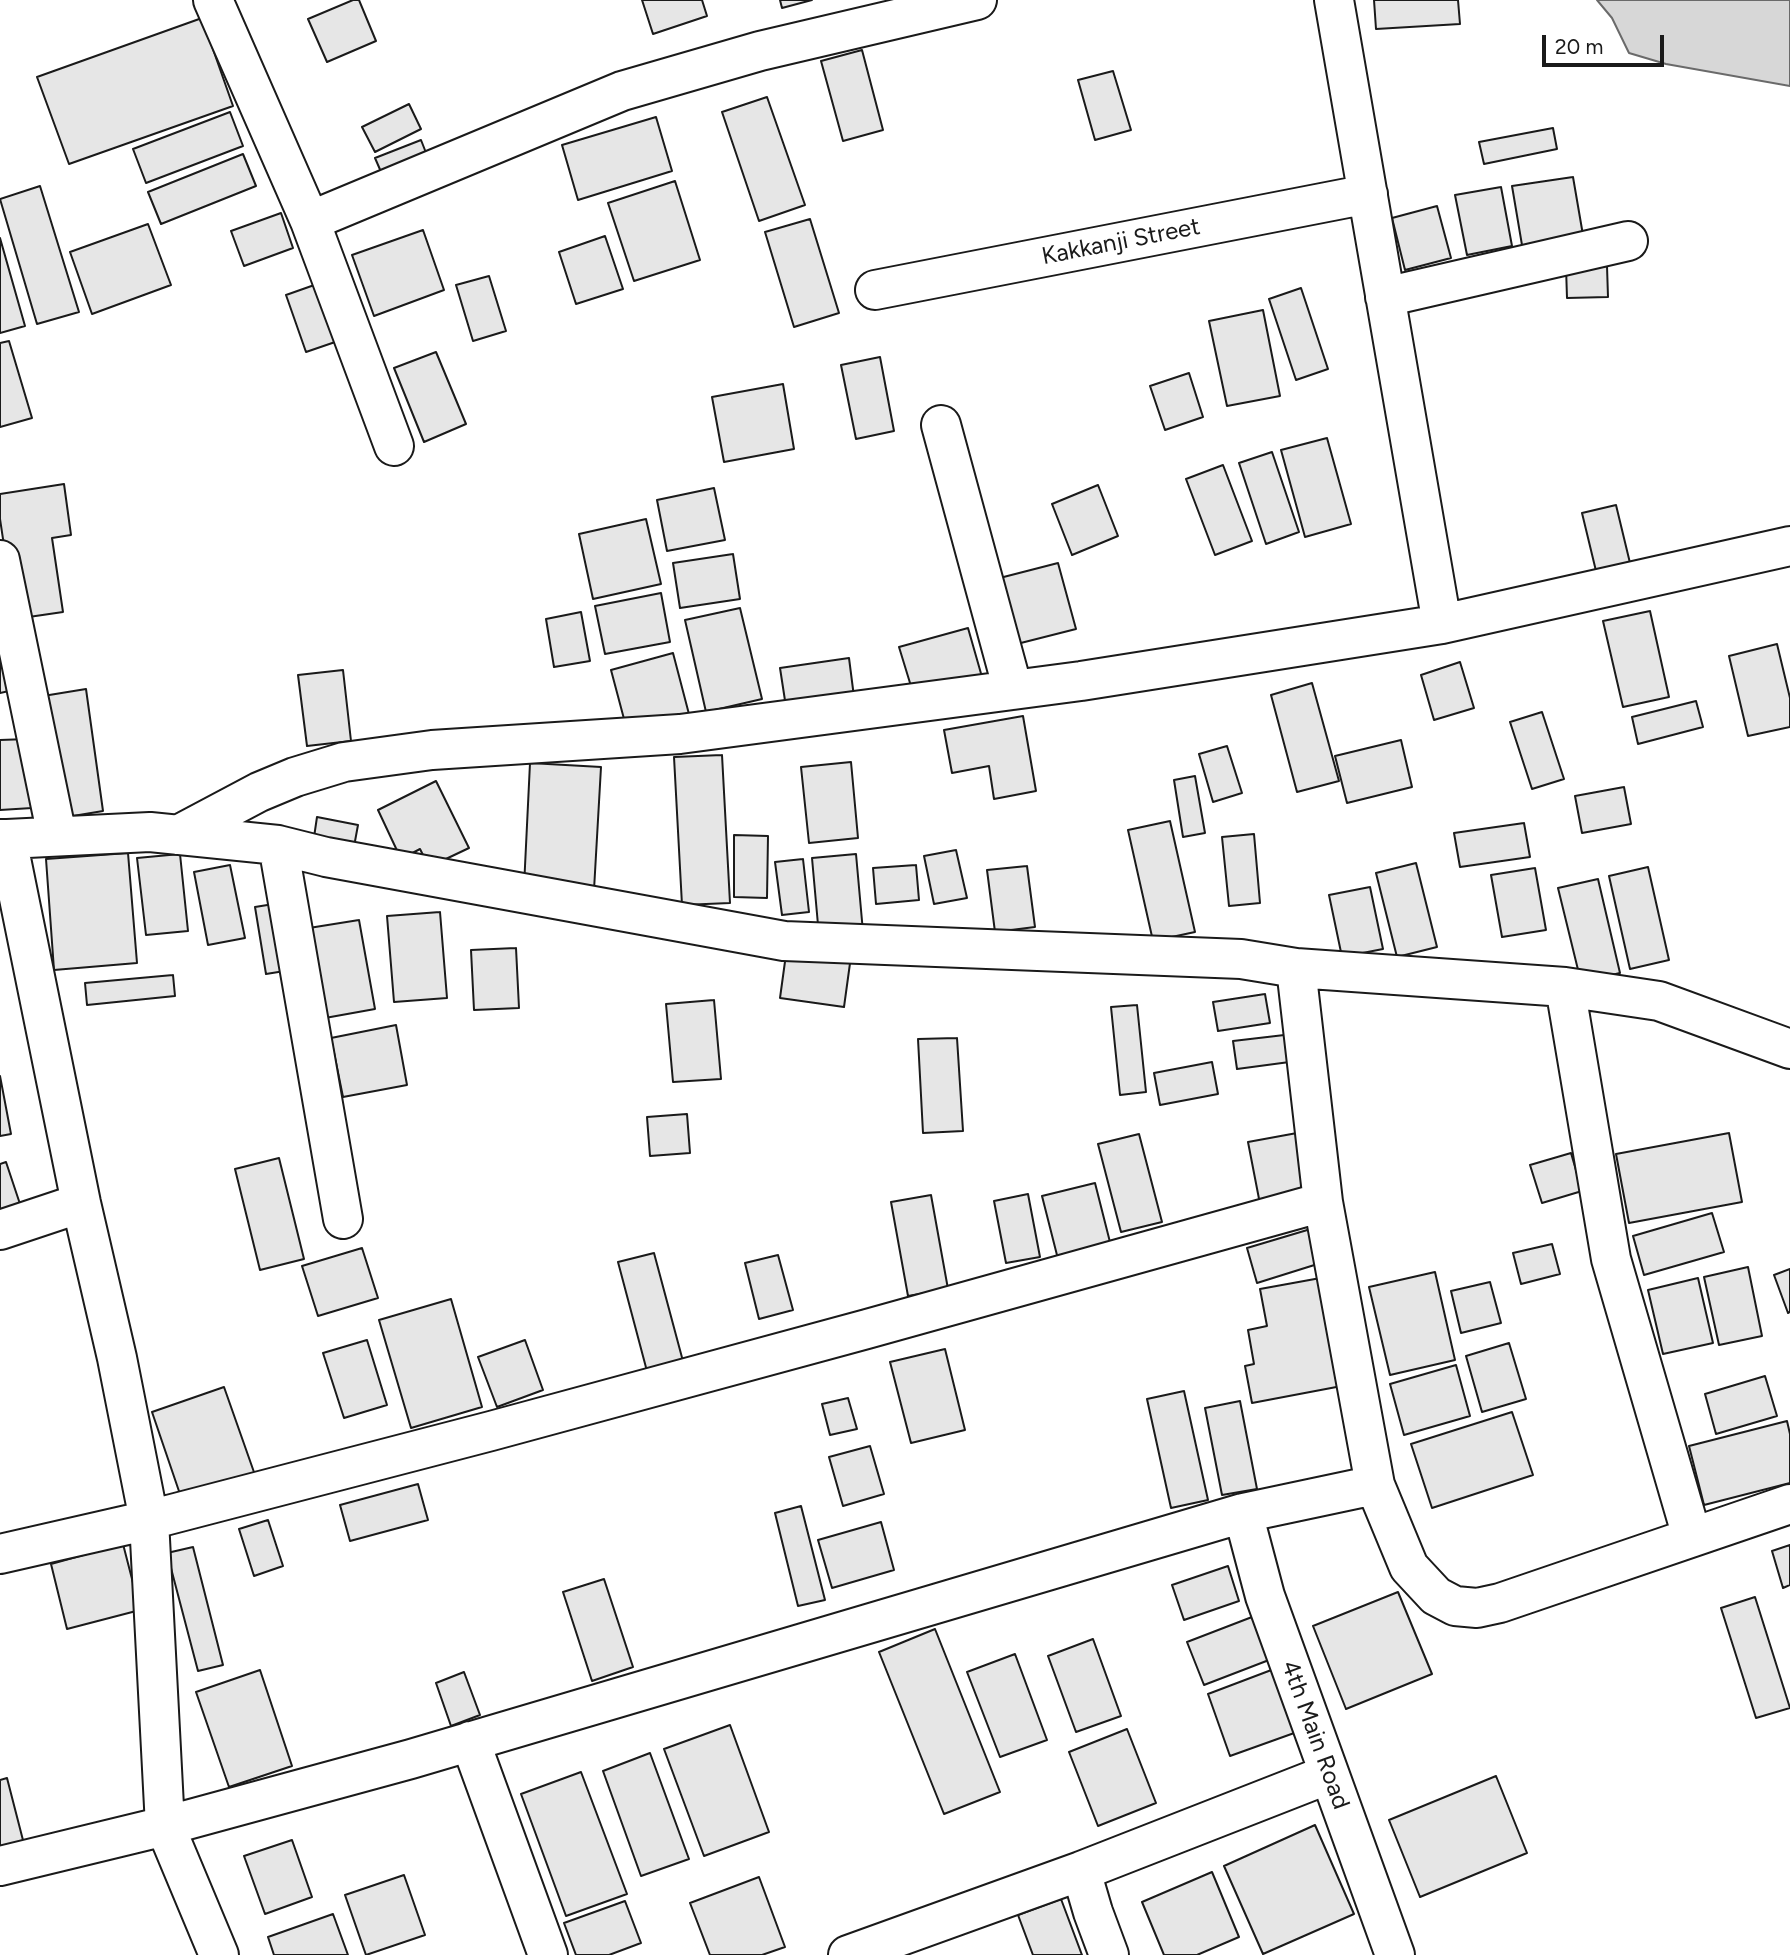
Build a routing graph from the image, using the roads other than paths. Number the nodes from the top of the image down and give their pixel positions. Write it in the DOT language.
graph roads {
  1 [pos="214,0"];
  2 [pos="977,0"];
  3 [pos="1334,0"];
  4 [pos="1367,194"];
  5 [pos="310,221"];
  6 [pos="1628,241"];
  7 [pos="874,289"];
  8 [pos="1385,297"];
  9 [pos="942,425"];
  10 [pos="394,446"];
  11 [pos="1790,546"];
  12 [pos="0,560"];
  13 [pos="1442,624"];
  14 [pos="1013,690"];
  15 [pos="178,835"];
  16 [pos="57,836"];
  17 [pos="3,839"];
  18 [pos="278,845"];
  19 [pos="1296,968"];
  20 [pos="1565,987"];
  21 [pos="1790,1049"];
  22 [pos="1323,1202"];
  23 [pos="81,1203"];
  24 [pos="343,1219"];
  25 [pos="0,1230"];
  26 [pos="1376,1485"];
  27 [pos="1790,1504"];
  28 [pos="1243,1513"];
  29 [pos="149,1520"];
  30 [pos="1692,1537"];
  31 [pos="0,1554"];
  32 [pos="470,1741"];
  33 [pos="1329,1774"];
  34 [pos="165,1826"];
  35 [pos="0,1866"];
  36 [pos="1081,1871"];
  37 [pos="219,1955"];
  38 [pos="548,1955"];
  39 [pos="848,1955"];
  40 [pos="1110,1955"];
  41 [pos="1395,1955"];
  1 -- 5 [label="street"];
  2 -- 5 [label="street"];
  3 -- 4 [label="street"];
  4 -- 7 [label="street, Kakkanji Street"];
  4 -- 8 [label="street"];
  5 -- 10 [label="street"];
  6 -- 8 [label="street"];
  8 -- 13 [label="street"];
  9 -- 14 [label="street"];
  11 -- 13 [label="street"];
  12 -- 16 [label="street"];
  13 -- 14 [label="street"];
  14 -- 15 [label="street"];
  15 -- 16 [label="street"];
  15 -- 18 [label="street"];
  16 -- 17 [label="street"];
  17 -- 23 [label="street"];
  18 -- 19 [label="street"];
  18 -- 24 [label="street"];
  19 -- 20 [label="street"];
  19 -- 22 [label="street"];
  20 -- 21 [label="street"];
  20 -- 30 [label="street"];
  22 -- 26 [label="street"];
  22 -- 29 [label="street"];
  23 -- 25 [label="street"];
  23 -- 29 [label="street"];
  26 -- 28 [label="street"];
  26 -- 30 [label="street"];
  27 -- 30 [label="street"];
  28 -- 32 [label="street"];
  28 -- 33 [label="street, 4th Main Road"];
  29 -- 31 [label="street"];
  29 -- 34 [label="street"];
  32 -- 34 [label="street"];
  32 -- 38 [label="street"];
  33 -- 36 [label="street"];
  33 -- 41 [label="street, 4th Main Road"];
  34 -- 35 [label="street"];
  34 -- 37 [label="street"];
  36 -- 39 [label="street"];
  36 -- 40 [label="street"];
}
